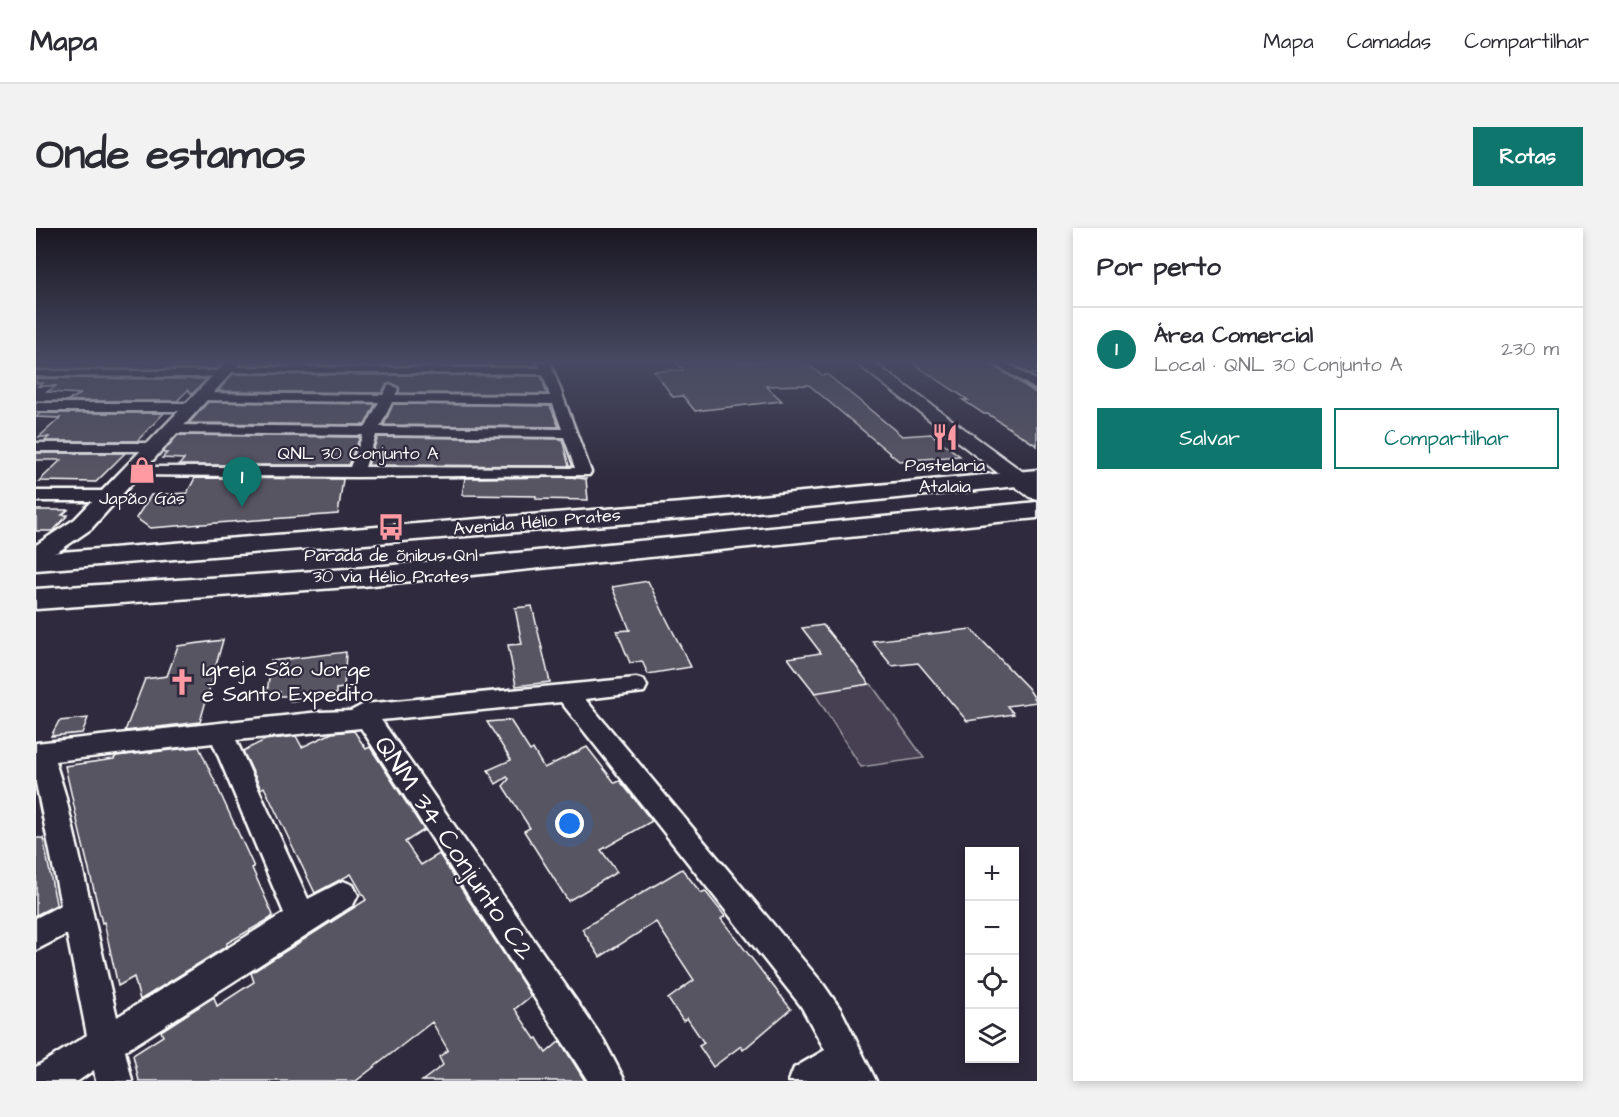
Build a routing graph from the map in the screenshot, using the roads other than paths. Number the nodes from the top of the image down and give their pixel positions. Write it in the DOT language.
graph roads {
  1 [pos="196,402"];
  2 [pos="201,402"];
  3 [pos="302,402"];
  4 [pos="387,402"];
  5 [pos="406,402"];
  6 [pos="546,402"];
  7 [pos="558,402"];
  8 [pos="915,402"];
  9 [pos="916,402"];
  10 [pos="941,402"];
  11 [pos="36,407"];
  12 [pos="465,415"];
  13 [pos="172,429"];
  14 [pos="282,431"];
  15 [pos="371,431"];
  16 [pos="569,433"];
  17 [pos="36,447"];
  18 [pos="154,447"];
  19 [pos="133,471"];
  20 [pos="355,473"];
  21 [pos="1031,475"];
  22 [pos="36,496"];
  23 [pos="108,496"];
  24 [pos="1037,510"];
  25 [pos="1037,519"];
  26 [pos="568,520"];
  27 [pos="934,520"];
  28 [pos="74,530"];
  29 [pos="36,537"];
  30 [pos="292,543"];
  31 [pos="36,553"];
  32 [pos="102,558"];
  33 [pos="36,562"];
  34 [pos="363,577"];
  35 [pos="77,596"];
  36 [pos="36,599"];
  37 [pos="636,686"];
  38 [pos="567,693"];
  39 [pos="363,713"];
  40 [pos="220,734"];
  41 [pos="38,753"];
  42 [pos="44,798"];
  43 [pos="344,895"];
  44 [pos="76,913"];
  45 [pos="302,919"];
  46 [pos="36,935"];
  47 [pos="107,1044"];
  48 [pos="852,1069"];
  49 [pos="45,1081"];
  50 [pos="114,1081"];
  51 [pos="607,1081"];
  52 [pos="807,1081"];
  1 -- 2 [label="street"];
  1 -- 11 [label="street"];
  1 -- 13 [label="street"];
  3 -- 14 [label="street"];
  4 -- 15 [label="street"];
  5 -- 12 [label="street"];
  6 -- 12 [label="street"];
  7 -- 16 [label="street"];
  8 -- 21 [label="main road"];
  9 -- 10 [label="main road"];
  12 -- 15 [label="street"];
  12 -- 16 [label="street"];
  13 -- 14 [label="street"];
  13 -- 18 [label="street"];
  14 -- 15 [label="street"];
  15 -- 20 [label="street"];
  16 -- 20 [label="street, QNL 30 Conjunto A"];
  17 -- 18 [label="street"];
  18 -- 19 [label="street"];
  19 -- 20 [label="street, QNL 30 Conjunto A"];
  19 -- 23 [label="street"];
  21 -- 26 [label="main road, Avenida Hélio Prates"];
  22 -- 23 [label="street"];
  23 -- 28 [label="street"];
  24 -- 27 [label="main road, Avenida Hélio Prates"];
  25 -- 27 [label="main road, Avenida Hélio Prates"];
  26 -- 30 [label="main road, Avenida Hélio Prates"];
  26 -- 34 [label="main road"];
  27 -- 34 [label="main road, Avenida Hélio Prates"];
  28 -- 29 [label="street"];
  28 -- 31 [label="street"];
  28 -- 32 [label="street"];
  30 -- 32 [label="main road, Avenida Hélio Prates"];
  30 -- 35 [label="main road"];
  32 -- 33 [label="main road, Avenida Hélio Prates"];
  34 -- 35 [label="main road, Avenida Hélio Prates"];
  35 -- 36 [label="main road, Avenida Hélio Prates"];
  37 -- 38 [label="street"];
  38 -- 39 [label="street"];
  38 -- 48 [label="street"];
  39 -- 40 [label="street, QNM 34 Conjunto C2"];
  39 -- 51 [label="street, QNM 34 Conjunto C2"];
  40 -- 41 [label="street, QNM 34 Conjunto C2"];
  40 -- 45 [label="street"];
  41 -- 42 [label="street"];
  42 -- 44 [label="street"];
  43 -- 45 [label="street"];
  44 -- 46 [label="street"];
  44 -- 47 [label="street"];
  45 -- 47 [label="street"];
  47 -- 49 [label="street"];
  47 -- 50 [label="street"];
  48 -- 52 [label="street"];
}
